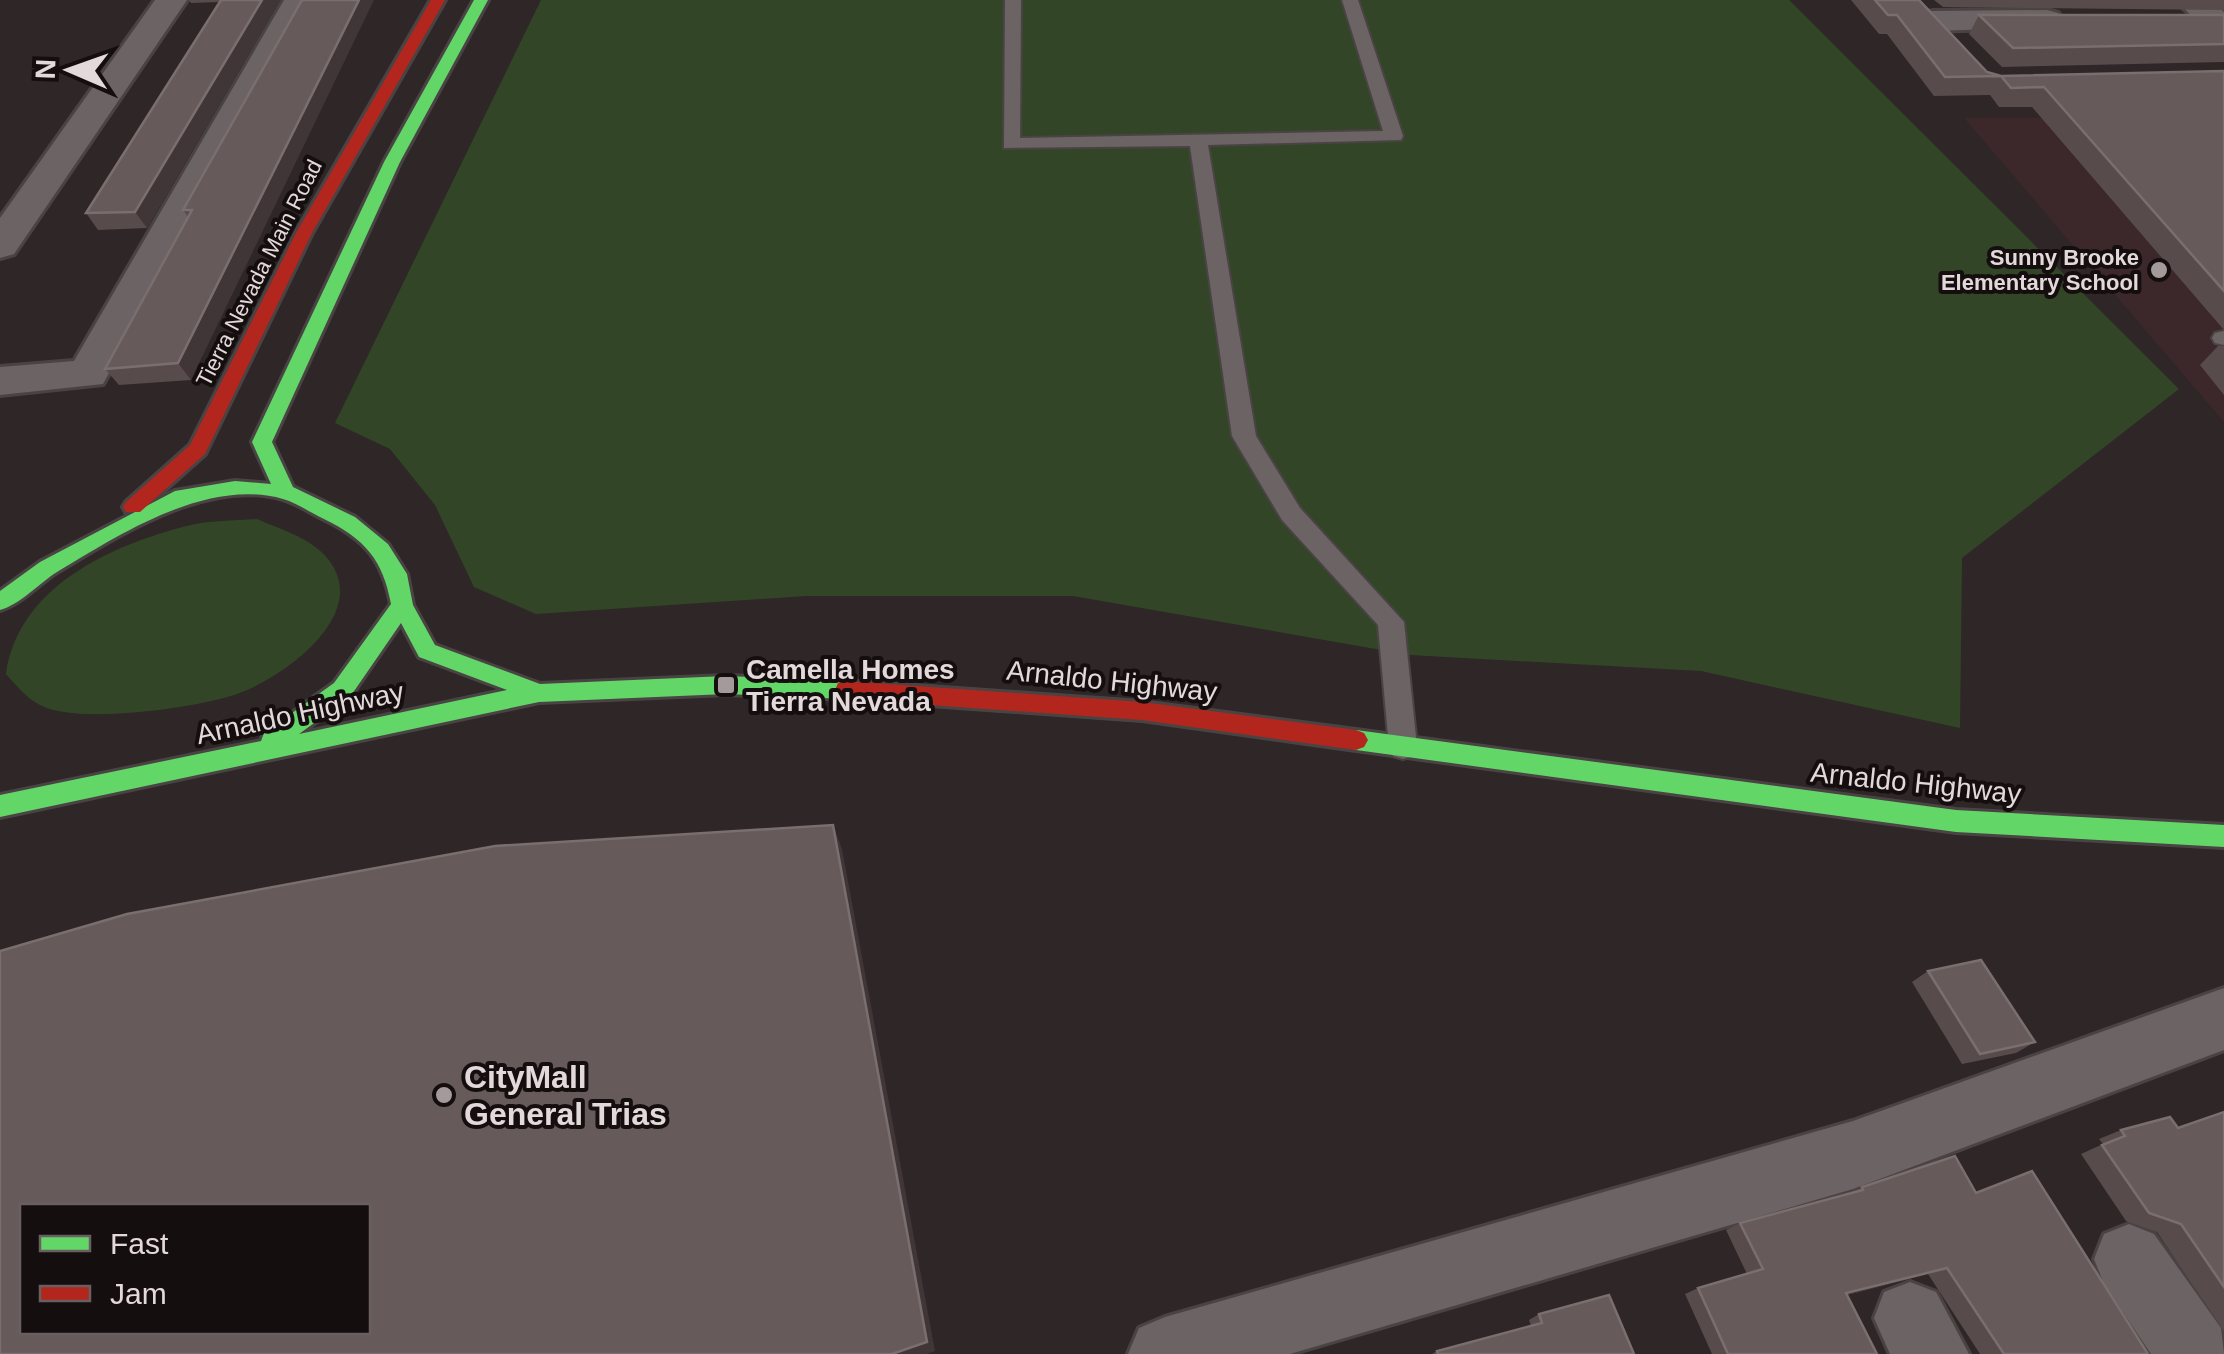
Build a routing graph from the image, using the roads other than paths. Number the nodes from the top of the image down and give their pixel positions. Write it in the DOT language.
graph roads {
  1 [pos="171,0"];
  2 [pos="300,0"];
  3 [pos="438,0"];
  4 [pos="481,0"];
  5 [pos="1013,0"];
  6 [pos="1350,0"];
  7 [pos="1922,10"];
  8 [pos="2083,20"];
  9 [pos="1966,55"];
  10 [pos="1198,140"];
  11 [pos="0,246"];
  12 [pos="0,380"];
  13 [pos="285,492"];
  14 [pos="94,542"];
  15 [pos="0,602"];
  16 [pos="402,605"];
  17 [pos="538,692"];
  18 [pos="1404,747"];
  19 [pos="253,754"];
  20 [pos="0,806"];
  21 [pos="2224,836"];
  22 [pos="2224,1019"];
  23 [pos="2129,1259"];
  24 [pos="1165,1354"];
  25 [pos="2195,1354"];
  1 -- 11 [label="street"];
  2 -- 12 [label="street"];
  3 -- 14 [label="street, Tierra Nevada Main Road"];
  4 -- 13 [label="street"];
  5 -- 10 [label="lane"];
  6 -- 10 [label="lane"];
  7 -- 8 [label="street"];
  7 -- 9 [label="street"];
  10 -- 18 [label="lane"];
  13 -- 14 [label="street"];
  13 -- 16 [label="street"];
  14 -- 15 [label="street"];
  16 -- 17 [label="street"];
  16 -- 19 [label="street"];
  17 -- 18 [label="street, Arnaldo Highway"];
  17 -- 19 [label="street, Arnaldo Highway"];
  18 -- 21 [label="street, Arnaldo Highway"];
  19 -- 20 [label="street, Arnaldo Highway"];
  22 -- 24 [label="street"];
  23 -- 25 [label="street"];
}
